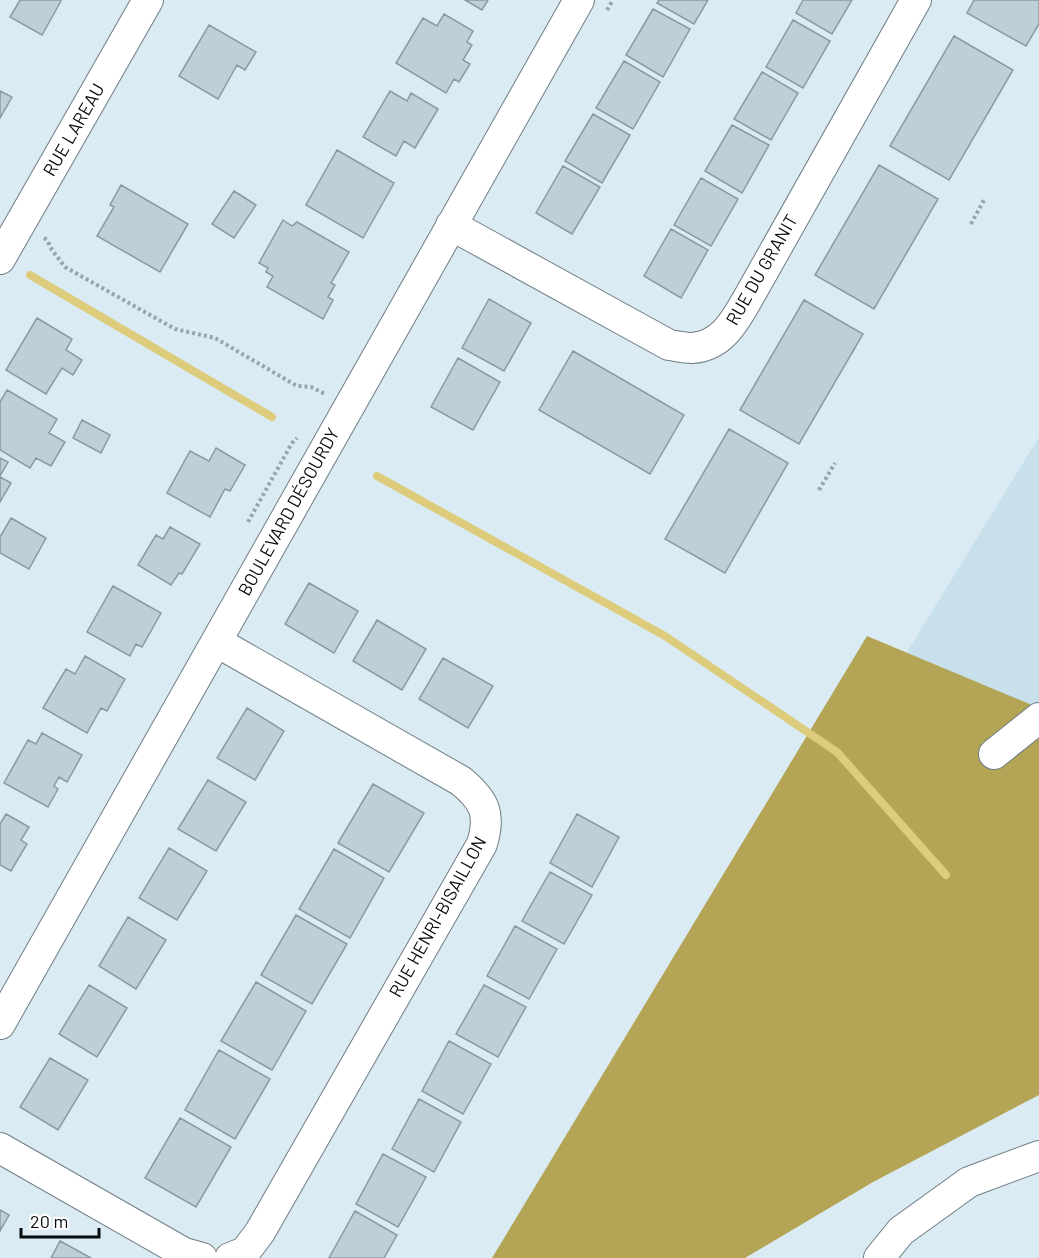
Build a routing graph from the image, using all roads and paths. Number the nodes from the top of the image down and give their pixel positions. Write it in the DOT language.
graph roads {
  1 [pos="148,0"];
  2 [pos="579,0"];
  3 [pos="916,0"];
  4 [pos="985,198"];
  5 [pos="971,224"];
  6 [pos="451,225"];
  7 [pos="15,232"];
  8 [pos="0,260"];
  9 [pos="326,395"];
  10 [pos="835,463"];
  11 [pos="819,490"];
  12 [pos="218,642"];
  13 [pos="1039,718"];
  14 [pos="994,754"];
  15 [pos="0,1024"];
  16 [pos="0,1148"];
  17 [pos="1039,1156"];
  18 [pos="202,1258"];
  19 [pos="231,1258"];
  20 [pos="879,1258"];
  1 -- 7 [label="street, RUE LAREAU"];
  2 -- 6 [label="street, BOULEVARD DÉSOURDY"];
  3 -- 6 [label="street, RUE DU GRANIT"];
  4 -- 5 [label="path"];
  6 -- 12 [label="street, BOULEVARD DÉSOURDY"];
  7 -- 8 [label="street, RUE LAREAU"];
  7 -- 9 [label="path"];
  10 -- 11 [label="path"];
  12 -- 15 [label="street, BOULEVARD DÉSOURDY"];
  12 -- 19 [label="street, RUE HENRI-BISAILLON"];
  13 -- 14 [label="street"];
  16 -- 18 [label="street"];
  17 -- 20 [label="street"];
}
